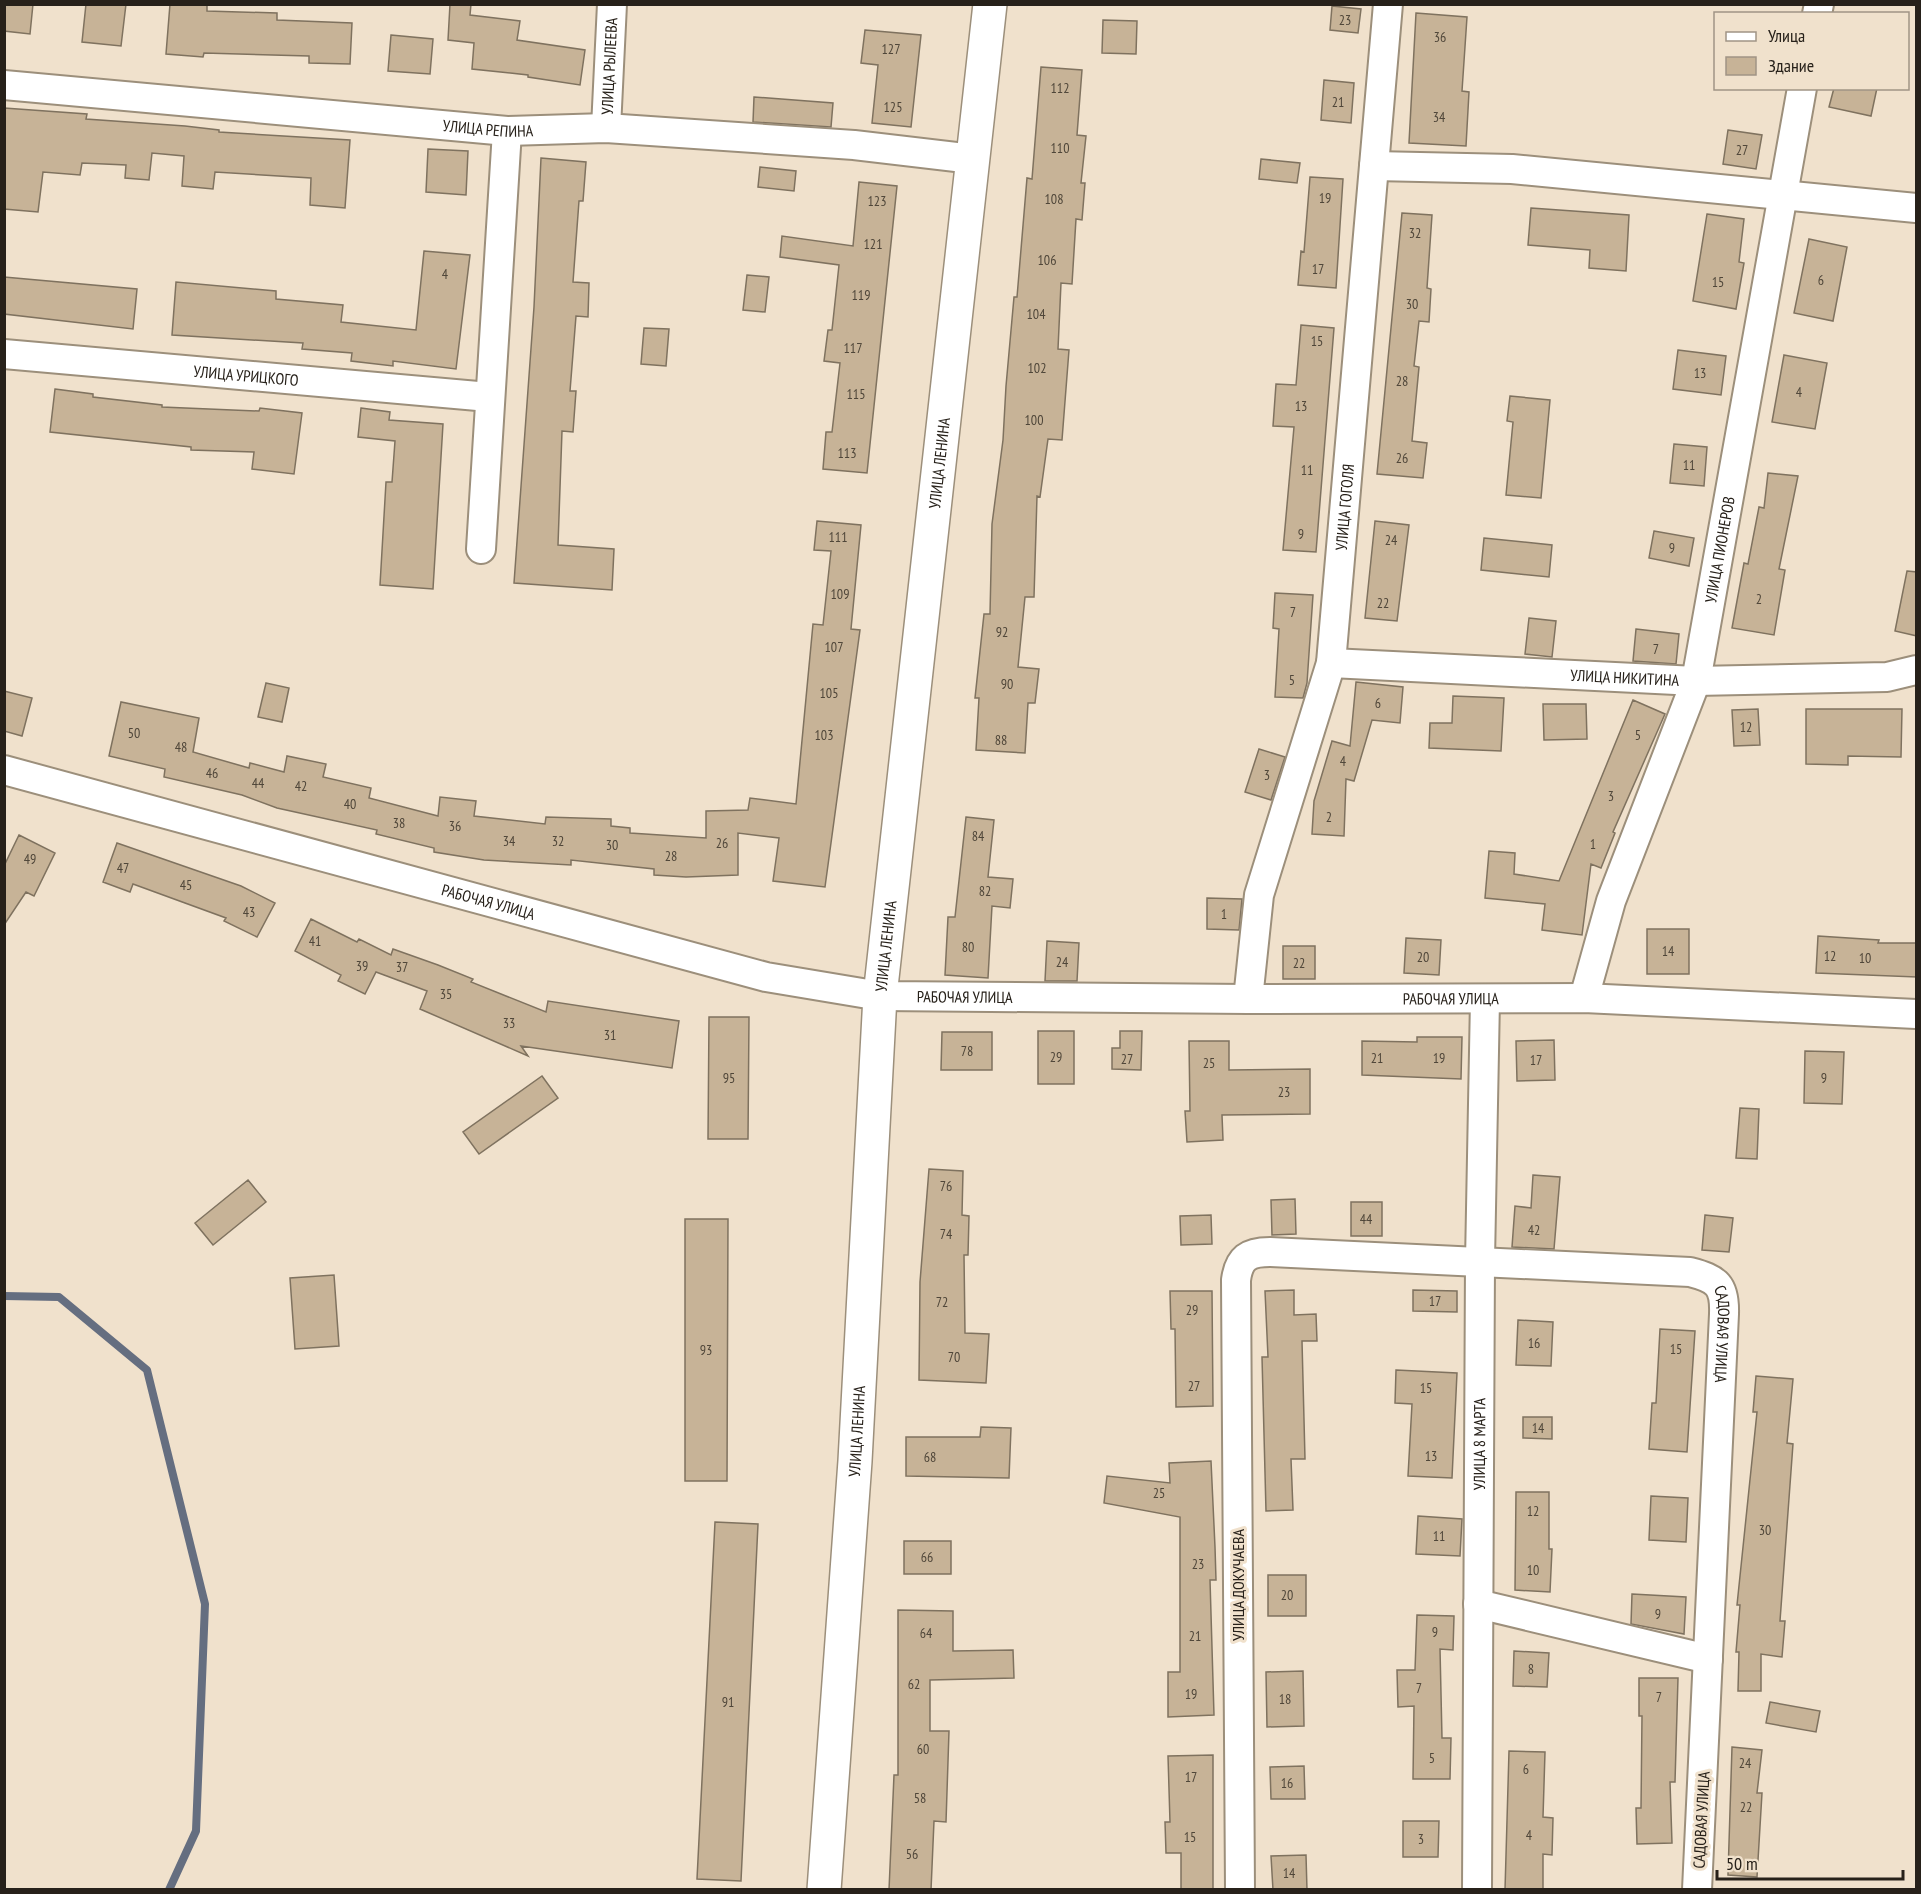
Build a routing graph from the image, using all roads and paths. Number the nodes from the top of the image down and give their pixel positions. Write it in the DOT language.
graph roads {
  1 [pos="612,4"];
  2 [pos="990,4"];
  3 [pos="1388,4"];
  4 [pos="4,85"];
  5 [pos="1802,90"];
  6 [pos="606,128"];
  7 [pos="507,132"];
  8 [pos="973,159"];
  9 [pos="1374,166"];
  10 [pos="1782,196"];
  11 [pos="1917,208"];
  12 [pos="4,354"];
  13 [pos="489,397"];
  14 [pos="481,549"];
  15 [pos="1331,663"];
  16 [pos="1917,670"];
  17 [pos="1696,681"];
  18 [pos="4,770"];
  19 [pos="880,996"];
  20 [pos="1584,998"];
  21 [pos="1248,999"];
  22 [pos="1485,999"];
  23 [pos="1917,1014"];
  24 [pos="1480,1261"];
  25 [pos="1236,1280"];
  26 [pos="1478,1604"];
  27 [pos="1708,1659"];
  28 [pos="824,1890"];
  29 [pos="1240,1890"];
  30 [pos="1477,1890"];
  31 [pos="1698,1890"];
  1 -- 6 [label="street, УЛИЦА РЫЛЕЕВА"];
  2 -- 8 [label="street, УЛИЦА ЛЕНИНА"];
  3 -- 9 [label="street, УЛИЦА ГОГОЛЯ"];
  4 -- 7 [label="street, УЛИЦА РЕПИНА"];
  5 -- 10 [label="street, УЛИЦА ПИОНЕРОВ"];
  6 -- 7 [label="street, УЛИЦА РЕПИНА"];
  6 -- 8 [label="street, УЛИЦА РЕПИНА"];
  7 -- 13 [label="street"];
  8 -- 19 [label="street, УЛИЦА ЛЕНИНА"];
  9 -- 10 [label="street"];
  9 -- 15 [label="street, УЛИЦА ГОГОЛЯ"];
  10 -- 11 [label="street"];
  10 -- 17 [label="street, УЛИЦА ПИОНЕРОВ"];
  12 -- 13 [label="street, УЛИЦА УРИЦКОГО"];
  13 -- 14 [label="street"];
  15 -- 17 [label="street, УЛИЦА НИКИТИНА"];
  15 -- 21 [label="street, УЛИЦА ГОГОЛЯ"];
  16 -- 17 [label="street, УЛИЦА НИКИТИНА"];
  17 -- 20 [label="street, УЛИЦА ПИОНЕРОВ"];
  18 -- 19 [label="street, РАБОЧАЯ УЛИЦА"];
  19 -- 21 [label="street, РАБОЧАЯ УЛИЦА"];
  19 -- 28 [label="street, УЛИЦА ЛЕНИНА"];
  20 -- 22 [label="street, РАБОЧАЯ УЛИЦА"];
  20 -- 23 [label="street, РАБОЧАЯ УЛИЦА"];
  21 -- 22 [label="street, РАБОЧАЯ УЛИЦА"];
  22 -- 24 [label="street, УЛИЦА 8 МАРТА"];
  24 -- 25 [label="street, САДОВАЯ УЛИЦА"];
  24 -- 26 [label="street, УЛИЦА 8 МАРТА"];
  24 -- 27 [label="street, САДОВАЯ УЛИЦА"];
  25 -- 29 [label="street, УЛИЦА ДОКУЧАЕВА"];
  26 -- 27 [label="street"];
  26 -- 30 [label="street, УЛИЦА 8 МАРТА"];
  27 -- 31 [label="street, САДОВАЯ УЛИЦА"];
}
